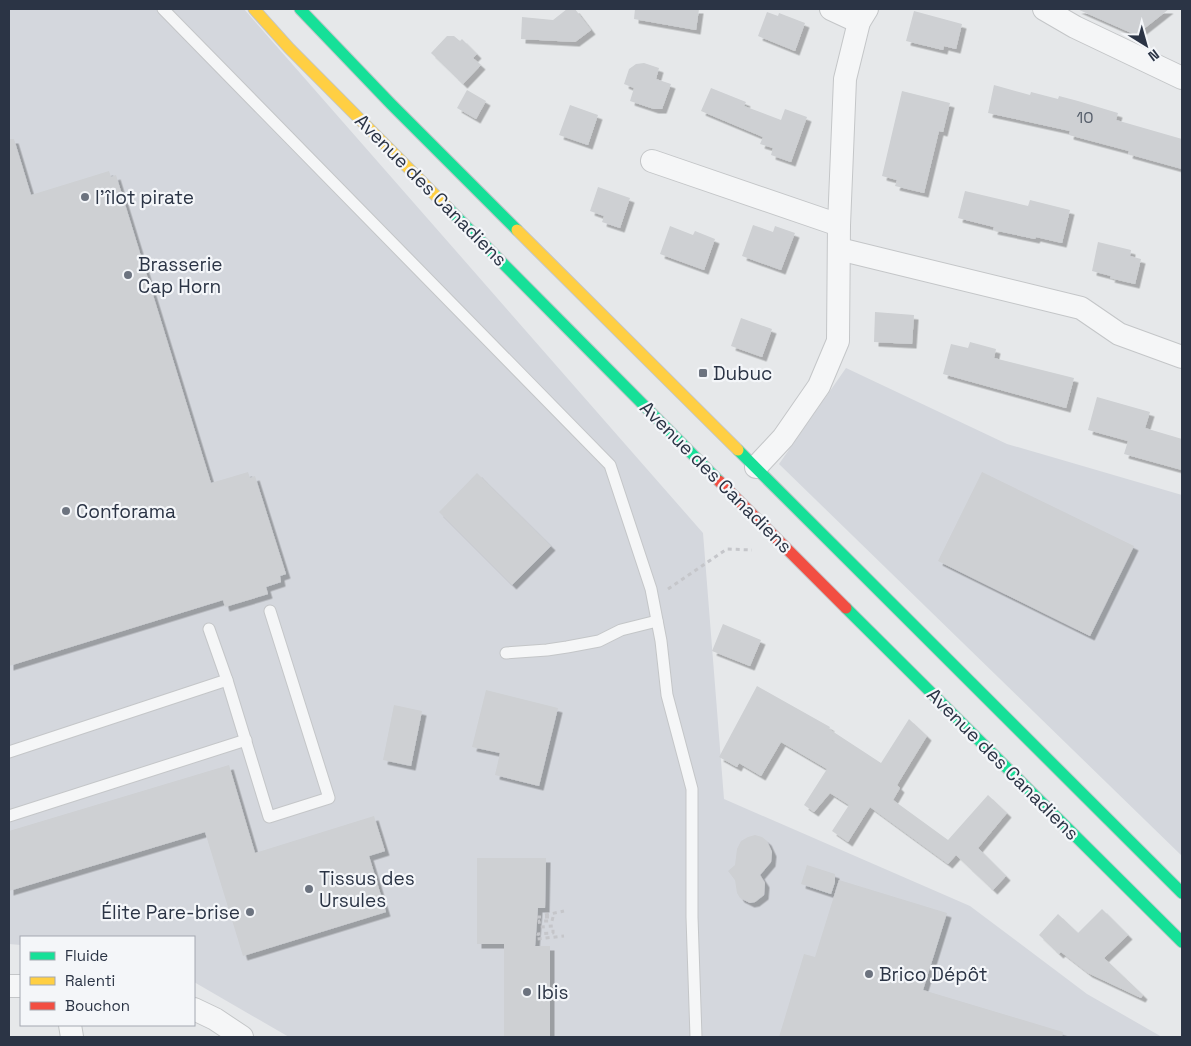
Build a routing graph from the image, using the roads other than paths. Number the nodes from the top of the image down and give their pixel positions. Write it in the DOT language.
graph roads {
  1 [pos="163,9"];
  2 [pos="254,9"];
  3 [pos="300,9"];
  4 [pos="831,9"];
  5 [pos="1044,9"];
  6 [pos="863,15"];
  7 [pos="1182,78"];
  8 [pos="652,161"];
  9 [pos="839,225"];
  10 [pos="839,249"];
  11 [pos="1182,357"];
  12 [pos="756,466"];
  13 [pos="270,611"];
  14 [pos="657,621"];
  15 [pos="209,629"];
  16 [pos="506,653"];
  17 [pos="227,680"];
  18 [pos="246,740"];
  19 [pos="9,752"];
  20 [pos="9,816"];
  21 [pos="1182,894"];
  22 [pos="1182,942"];
  23 [pos="195,1010"];
  24 [pos="242,1037"];
  25 [pos="696,1037"];
  1 -- 14 [label="lane"];
  2 -- 22 [label="main road, Avenue des Canadiens"];
  3 -- 12 [label="main road, Avenue des Canadiens"];
  4 -- 6 [label="street"];
  5 -- 7 [label="street"];
  6 -- 9 [label="street"];
  8 -- 9 [label="street"];
  9 -- 10 [label="street"];
  10 -- 11 [label="street"];
  10 -- 12 [label="street"];
  12 -- 21 [label="main road, Avenue des Canadiens"];
  13 -- 18 [label="lane"];
  14 -- 16 [label="lane"];
  14 -- 25 [label="lane"];
  15 -- 17 [label="lane"];
  17 -- 18 [label="lane"];
  17 -- 19 [label="lane"];
  18 -- 20 [label="lane"];
  23 -- 24 [label="street"];
}
